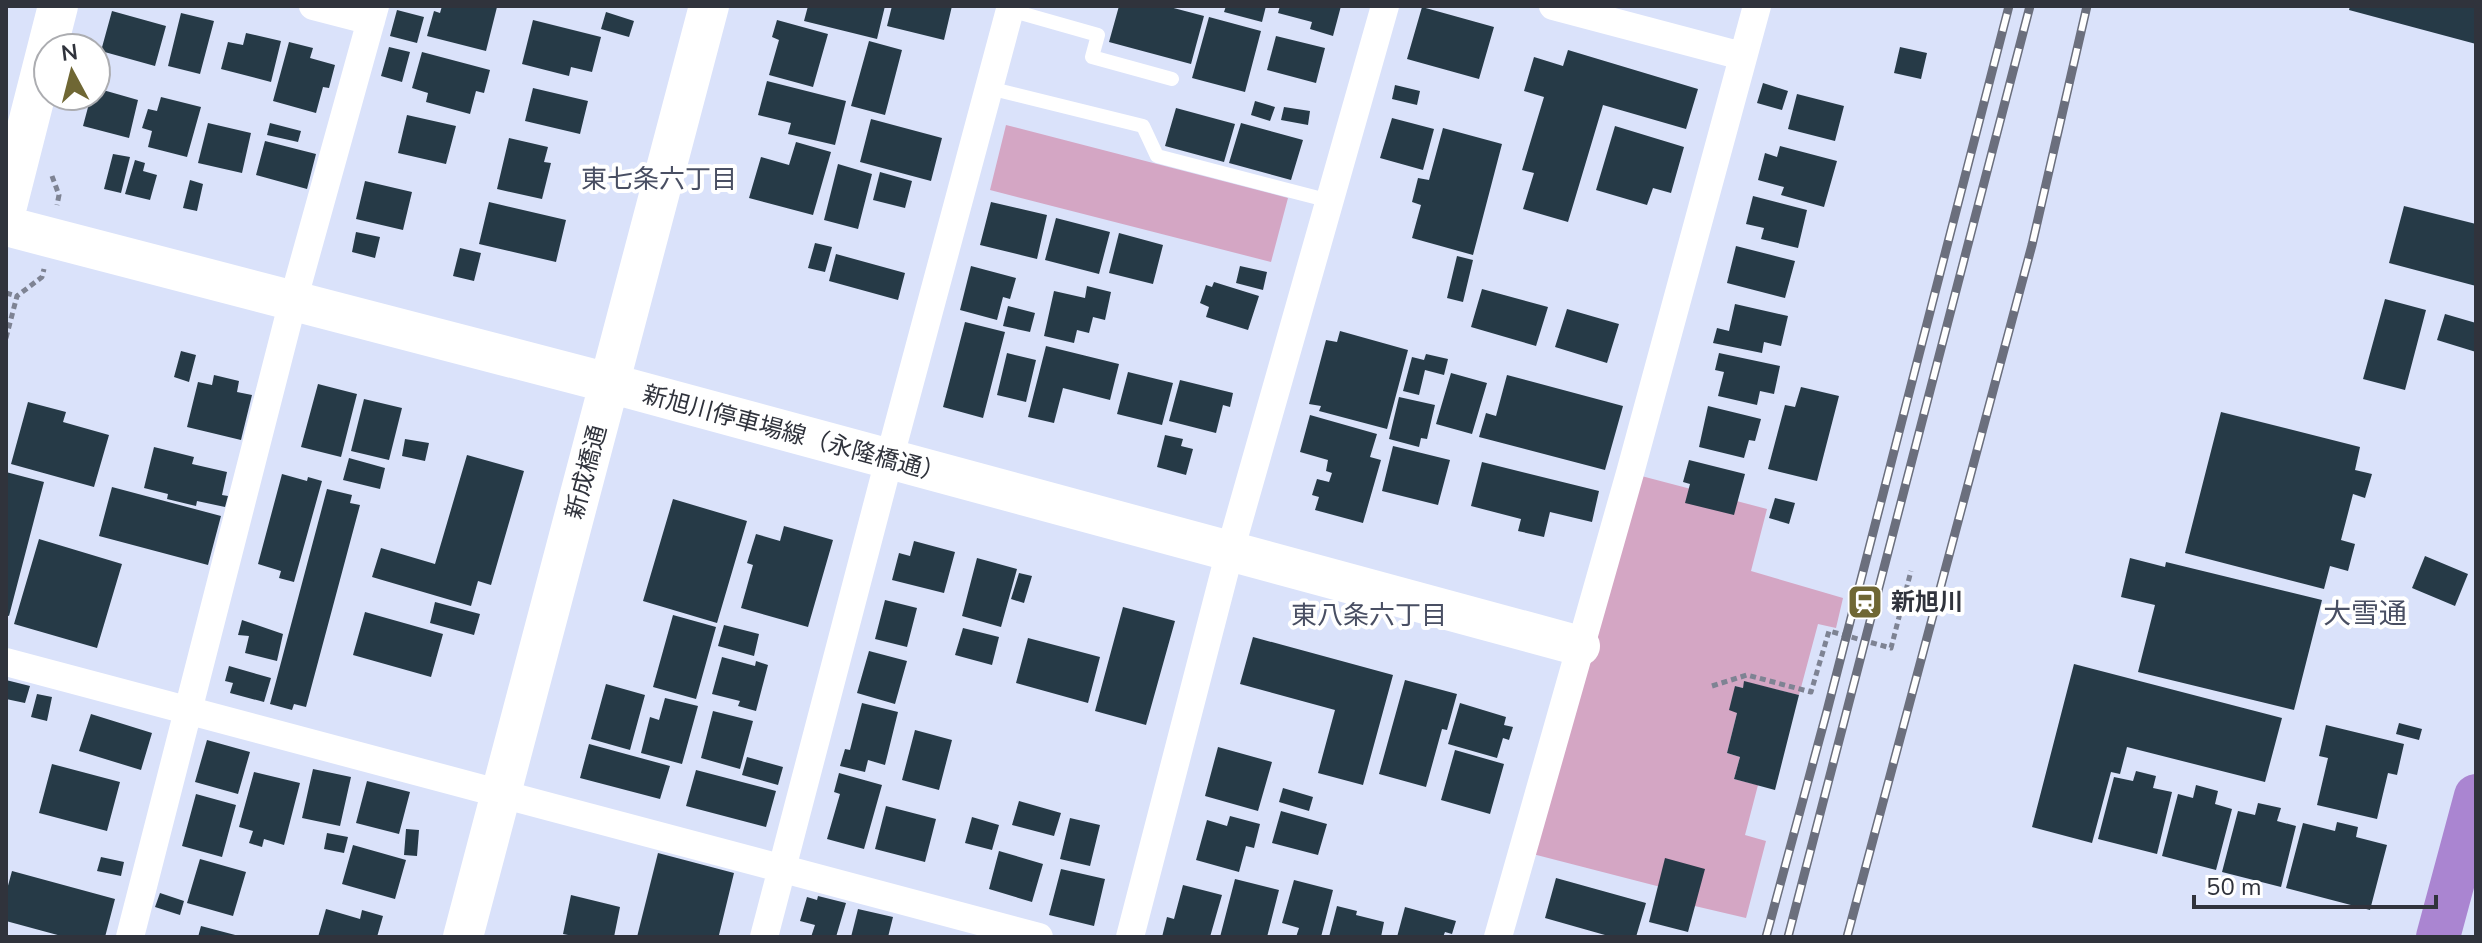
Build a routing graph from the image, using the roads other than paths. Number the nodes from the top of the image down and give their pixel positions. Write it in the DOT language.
graph roads {
  1 [pos="58,6"];
  2 [pos="313,6"];
  3 [pos="709,6"];
  4 [pos="1385,6"];
  5 [pos="1757,6"];
  6 [pos="1011,8"];
  7 [pos="1566,8"];
  8 [pos="373,14"];
  9 [pos="1742,56"];
  10 [pos="1172,79"];
  11 [pos="989,88"];
  12 [pos="1330,201"];
  13 [pos="6,210"];
  14 [pos="6,226"];
  15 [pos="293,301"];
  16 [pos="609,383"];
  17 [pos="889,460"];
  18 [pos="1230,551"];
  19 [pos="1580,646"];
  20 [pos="6,662"];
  21 [pos="189,712"];
  22 [pos="501,794"];
  23 [pos="2474,810"];
  24 [pos="781,868"];
  25 [pos="130,937"];
  26 [pos="463,937"];
  27 [pos="764,937"];
  28 [pos="1039,937"];
  29 [pos="1130,937"];
  30 [pos="1498,937"];
  31 [pos="2438,937"];
  1 -- 13 [label="main road"];
  2 -- 8 [label="street"];
  3 -- 16 [label="main road, 新成橋通"];
  4 -- 12 [label="street"];
  5 -- 9 [label="street"];
  6 -- 10 [label="lane"];
  6 -- 11 [label="street"];
  7 -- 9 [label="street"];
  8 -- 15 [label="street"];
  9 -- 19 [label="street"];
  11 -- 12 [label="lane"];
  11 -- 17 [label="street"];
  12 -- 18 [label="street"];
  14 -- 15 [label="main road, 新旭川停車場線（永隆橋通）"];
  15 -- 16 [label="main road, 新旭川停車場線（永隆橋通）"];
  15 -- 21 [label="street"];
  16 -- 17 [label="main road, 新旭川停車場線（永隆橋通）"];
  16 -- 22 [label="main road, 新成橋通"];
  17 -- 18 [label="main road, 新旭川停車場線（永隆橋通）"];
  17 -- 24 [label="street"];
  18 -- 19 [label="main road, 新旭川停車場線（永隆橋通）"];
  18 -- 29 [label="street"];
  19 -- 30 [label="street"];
  20 -- 21 [label="street"];
  21 -- 22 [label="street"];
  21 -- 25 [label="street"];
  22 -- 24 [label="street"];
  22 -- 26 [label="main road, 新成橋通"];
  23 -- 31 [label="highway"];
  24 -- 27 [label="street"];
  24 -- 28 [label="street"];
}
